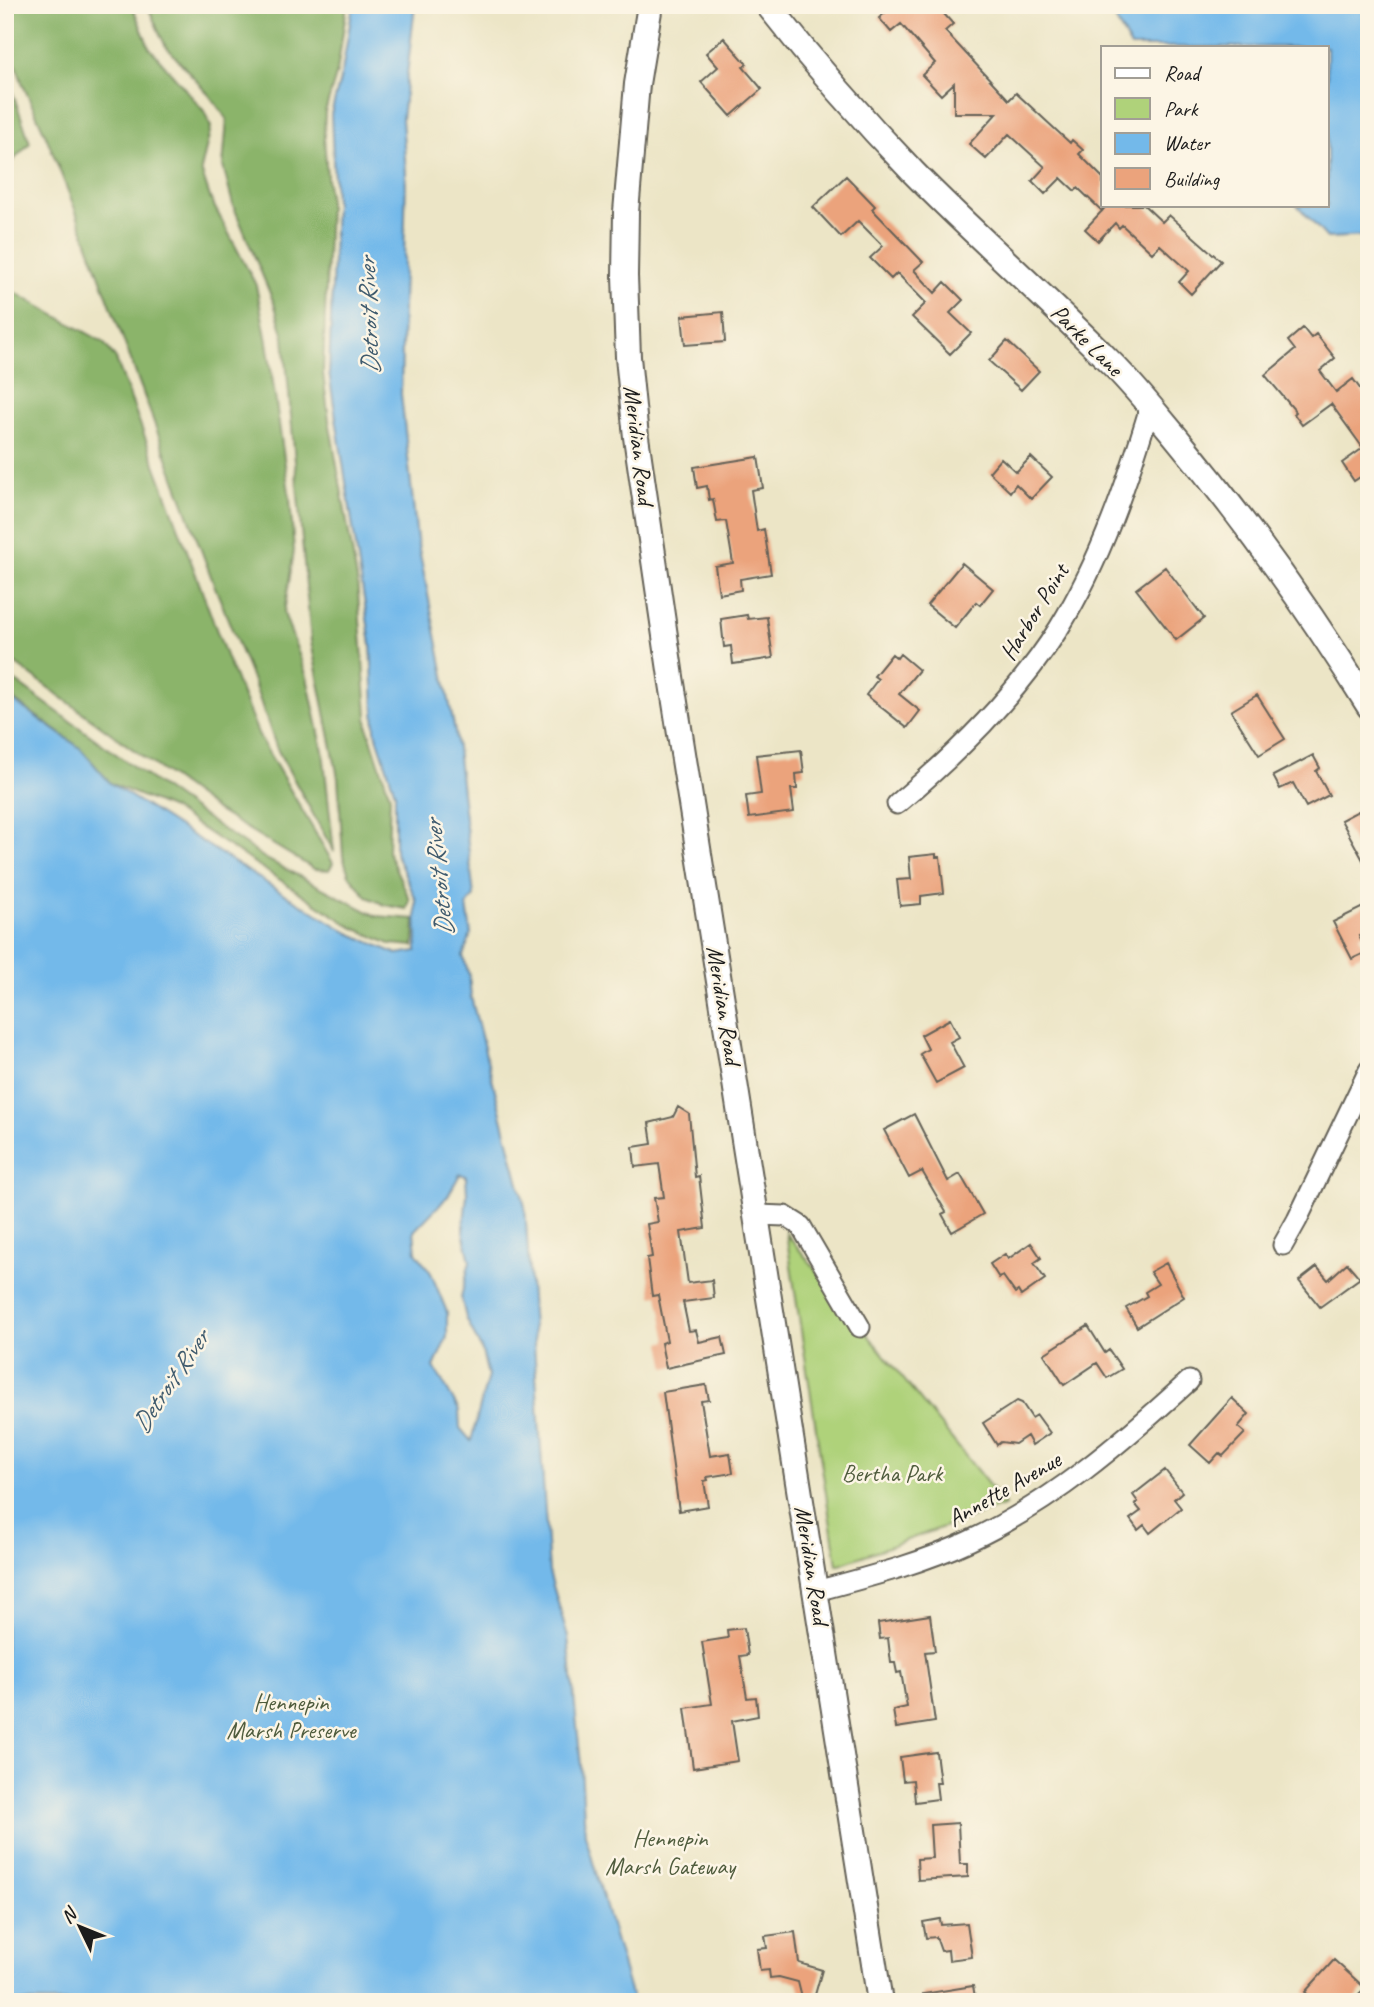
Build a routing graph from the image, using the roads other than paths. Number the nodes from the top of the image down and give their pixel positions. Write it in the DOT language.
graph roads {
  1 [pos="650,5"];
  2 [pos="768,5"];
  3 [pos="1150,407"];
  4 [pos="1369,706"];
  5 [pos="897,804"];
  6 [pos="1369,1070"];
  7 [pos="757,1215"];
  8 [pos="1283,1245"];
  9 [pos="860,1327"];
  10 [pos="1189,1381"];
  11 [pos="816,1591"];
  12 [pos="880,2002"];
  1 -- 7 [label="street, Meridian Road"];
  2 -- 3 [label="street, Parke Lane"];
  3 -- 4 [label="street, Parke Lane"];
  3 -- 5 [label="street, Harbor Point"];
  6 -- 8 [label="street"];
  7 -- 9 [label="street"];
  7 -- 11 [label="street, Meridian Road"];
  10 -- 11 [label="street, Annette Avenue"];
  11 -- 12 [label="street, Meridian Road"];
}
